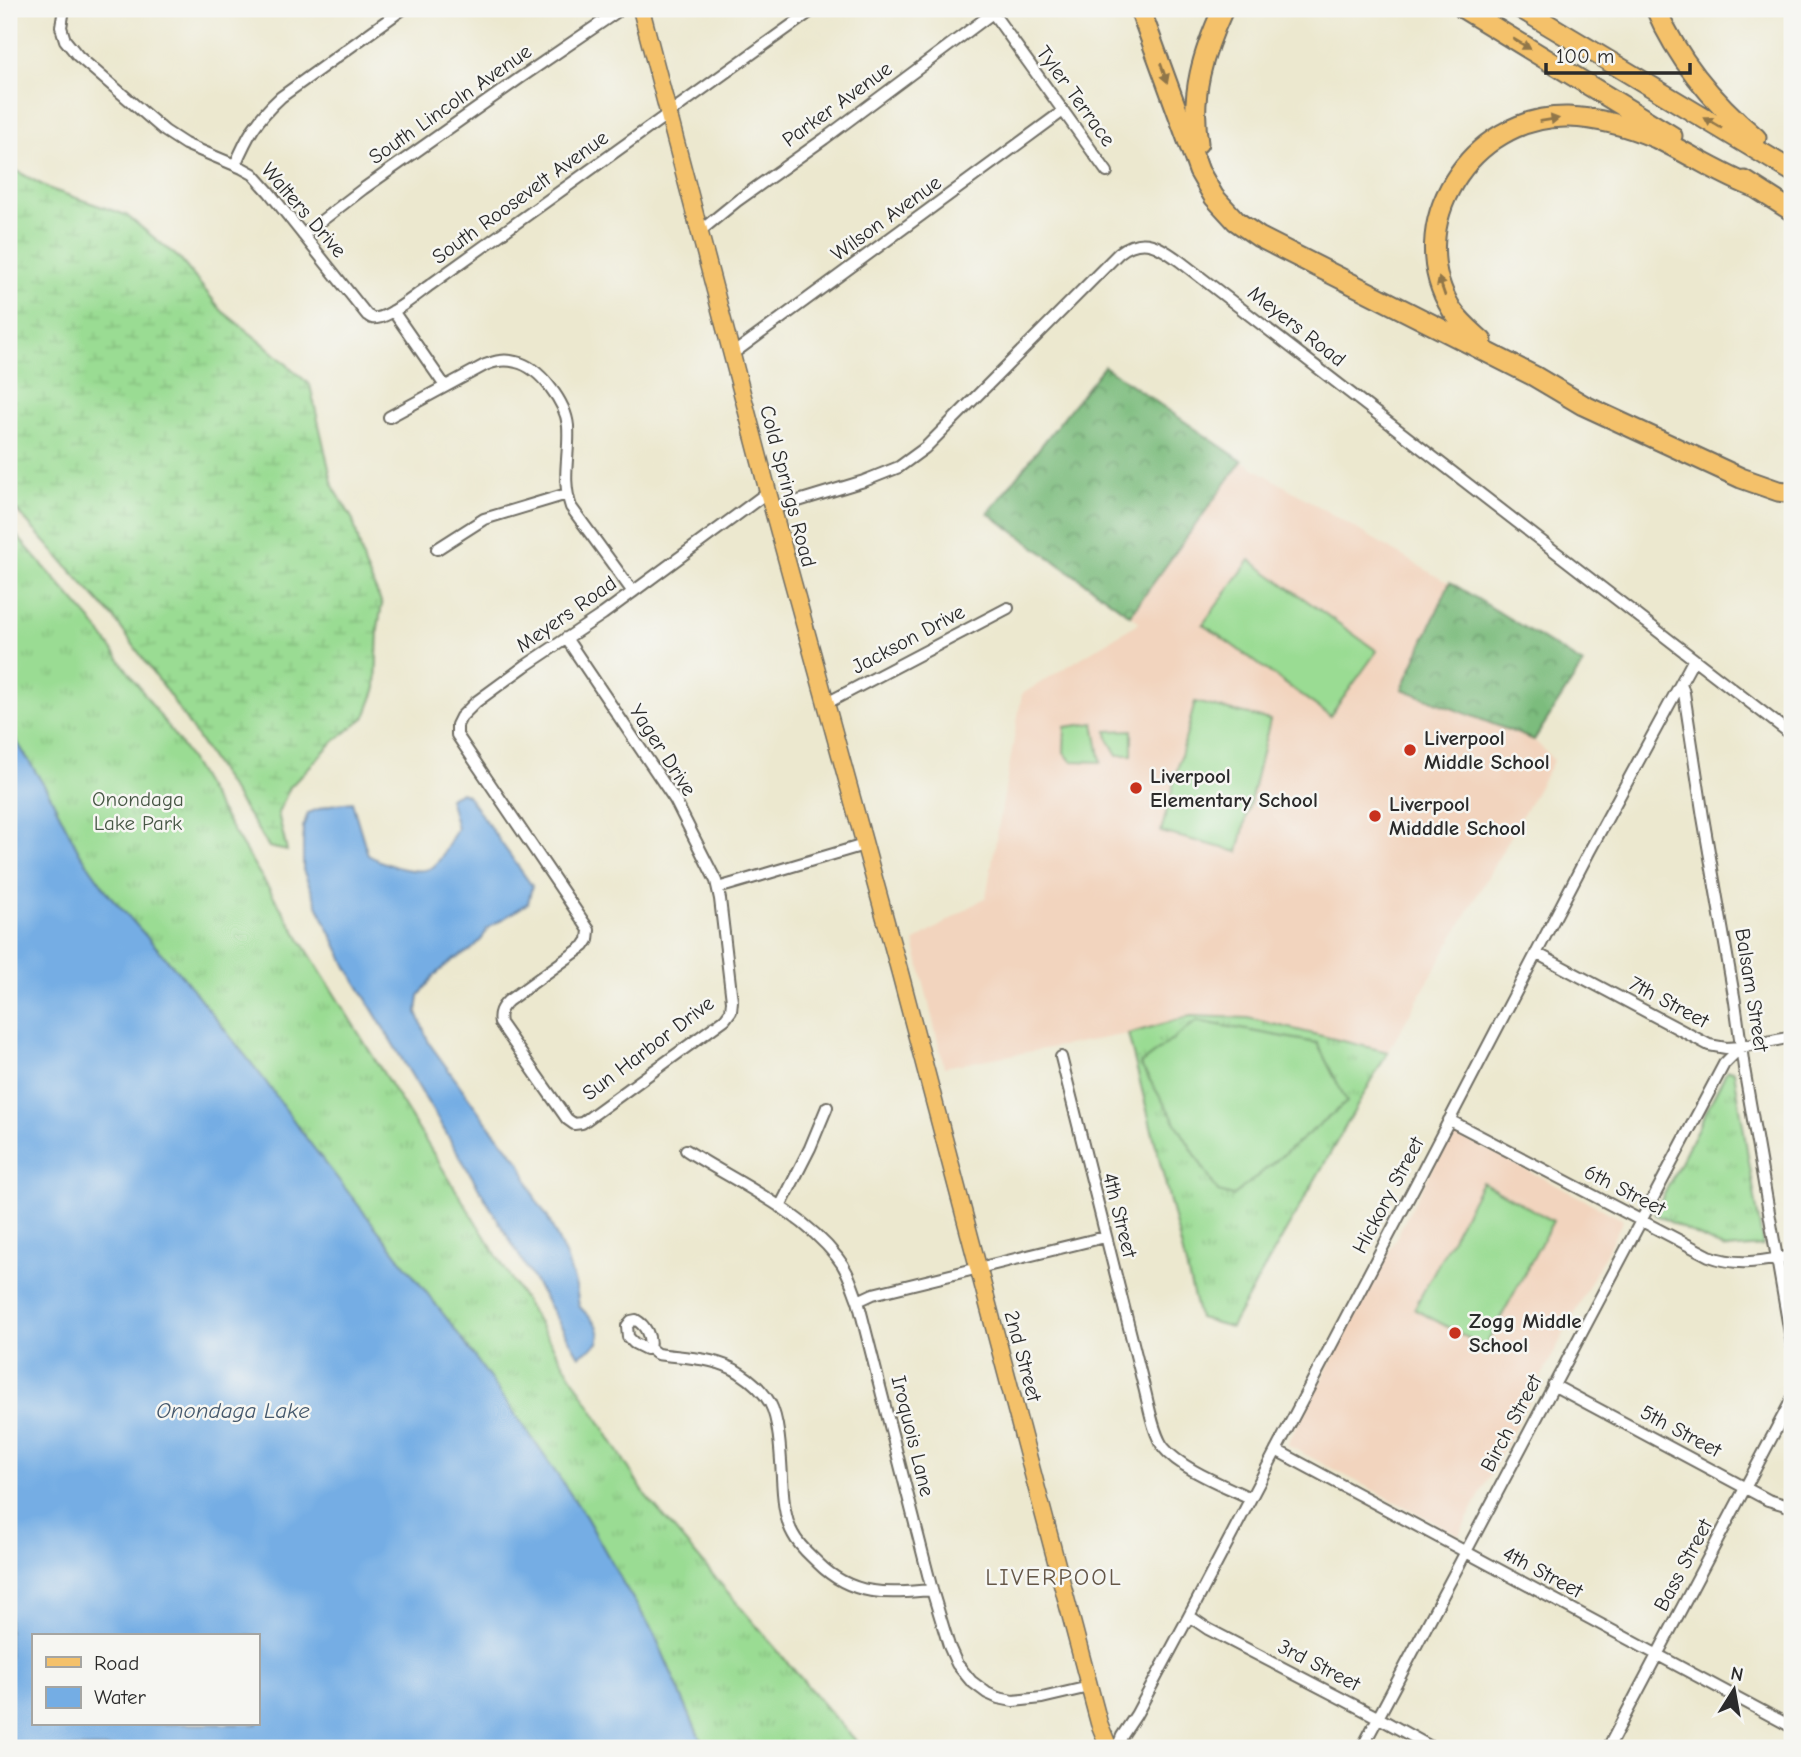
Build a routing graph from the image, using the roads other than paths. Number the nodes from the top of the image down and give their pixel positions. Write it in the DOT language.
graph roads {
  1 [pos="64,9"];
  2 [pos="403,9"];
  3 [pos="621,9"];
  4 [pos="641,9"];
  5 [pos="814,9"];
  6 [pos="1140,9"];
  7 [pos="1216,9"];
  8 [pos="1223,9"];
  9 [pos="1464,9"];
  10 [pos="1522,9"];
  11 [pos="1656,9"];
  12 [pos="994,10"];
  13 [pos="1063,111"];
  14 [pos="669,114"];
  15 [pos="1189,143"];
  16 [pos="234,165"];
  17 [pos="1792,169"];
  18 [pos="1107,172"];
  19 [pos="1756,188"];
  20 [pos="1792,211"];
  21 [pos="699,232"];
  22 [pos="303,235"];
  23 [pos="393,311"];
  24 [pos="1482,341"];
  25 [pos="731,355"];
  26 [pos="445,387"];
  27 [pos="389,417"];
  28 [pos="1639,431"];
  29 [pos="1741,478"];
  30 [pos="1792,482"];
  31 [pos="768,492"];
  32 [pos="1792,493"];
  33 [pos="566,494"];
  34 [pos="1792,508"];
  35 [pos="772,509"];
  36 [pos="437,549"];
  37 [pos="633,592"];
  38 [pos="1007,608"];
  39 [pos="566,638"];
  40 [pos="1694,659"];
  41 [pos="1681,683"];
  42 [pos="825,704"];
  43 [pos="1792,735"];
  44 [pos="495,794"];
  45 [pos="864,845"];
  46 [pos="718,888"];
  47 [pos="1536,953"];
  48 [pos="900,973"];
  49 [pos="1792,1037"];
  50 [pos="1741,1047"];
  51 [pos="1061,1057"];
  52 [pos="827,1107"];
  53 [pos="1449,1120"];
  54 [pos="686,1150"];
  55 [pos="780,1207"];
  56 [pos="1640,1220"];
  57 [pos="1105,1237"];
  58 [pos="1792,1256"];
  59 [pos="1777,1259"];
  60 [pos="978,1268"];
  61 [pos="858,1301"];
  62 [pos="1792,1345"];
  63 [pos="649,1348"];
  64 [pos="1553,1385"];
  65 [pos="1792,1399"];
  66 [pos="1276,1450"];
  67 [pos="1745,1488"];
  68 [pos="1250,1498"];
  69 [pos="1792,1507"];
  70 [pos="1465,1551"];
  71 [pos="932,1590"];
  72 [pos="1189,1616"];
  73 [pos="1657,1655"];
  74 [pos="1089,1687"];
  75 [pos="1378,1718"];
  76 [pos="1792,1727"];
  77 [pos="1109,1748"];
  78 [pos="1117,1748"];
  79 [pos="1362,1748"];
  80 [pos="1433,1748"];
  81 [pos="1608,1748"];
  1 -- 16 [label="street, Walters Drive"];
  2 -- 16 [label="street"];
  3 -- 22 [label="street, South Lincoln Avenue"];
  4 -- 14 [label="main road, Cold Springs Road"];
  5 -- 14 [label="street, South Roosevelt Avenue"];
  6 -- 15 [label="highway, one-way"];
  7 -- 15 [label="highway"];
  8 -- 24 [label="highway"];
  9 -- 19 [label="highway, one-way"];
  17 -- 10 [label="highway, one-way"];
  11 -- 17 [label="highway"];
  12 -- 13 [label="street, Tyler Terrace"];
  12 -- 21 [label="street, Parker Avenue"];
  13 -- 18 [label="street, Tyler Terrace"];
  13 -- 25 [label="street, Wilson Avenue"];
  14 -- 21 [label="main road, Cold Springs Road"];
  14 -- 23 [label="street, South Roosevelt Avenue"];
  15 -- 28 [label="highway"];
  16 -- 22 [label="street, Walters Drive"];
  19 -- 20 [label="highway"];
  24 -- 19 [label="highway, one-way"];
  21 -- 25 [label="main road, Cold Springs Road"];
  22 -- 23 [label="street, Walters Drive"];
  23 -- 26 [label="street"];
  24 -- 28 [label="highway"];
  25 -- 31 [label="main road, Cold Springs Road"];
  26 -- 27 [label="street"];
  26 -- 33 [label="street"];
  28 -- 29 [label="highway"];
  29 -- 30 [label="highway"];
  29 -- 32 [label="highway"];
  29 -- 34 [label="highway"];
  31 -- 35 [label="main road, Cold Springs Road"];
  31 -- 37 [label="street, Meyers Road"];
  33 -- 36 [label="street"];
  33 -- 37 [label="street"];
  35 -- 40 [label="street, Meyers Road"];
  35 -- 42 [label="main road, Cold Springs Road"];
  37 -- 39 [label="street, Meyers Road"];
  38 -- 42 [label="street, Jackson Drive"];
  39 -- 44 [label="street, Meyers Road"];
  39 -- 46 [label="street, Yager Drive"];
  40 -- 41 [label="street, Hickory Street"];
  40 -- 43 [label="street, Meyers Road"];
  41 -- 47 [label="street, Hickory Street"];
  41 -- 50 [label="street, Balsam Street"];
  42 -- 45 [label="main road, Cold Springs Road"];
  44 -- 46 [label="street, Sun Harbor Drive"];
  45 -- 46 [label="street"];
  45 -- 48 [label="main road, Cold Springs Road"];
  47 -- 50 [label="street, 7th Street"];
  47 -- 53 [label="street, Hickory Street"];
  48 -- 60 [label="main road, 2nd Street"];
  49 -- 50 [label="street, 7th Street"];
  50 -- 56 [label="street, Birch Street"];
  50 -- 59 [label="street, Balsam Street"];
  51 -- 57 [label="street, 4th Street"];
  52 -- 55 [label="street"];
  53 -- 56 [label="street, 6th Street"];
  53 -- 66 [label="street, Hickory Street"];
  54 -- 55 [label="street, Iroquois Lane"];
  55 -- 61 [label="street, Iroquois Lane"];
  56 -- 59 [label="street, 6th Street"];
  56 -- 64 [label="street, Birch Street"];
  57 -- 60 [label="street"];
  57 -- 68 [label="street, 4th Street"];
  58 -- 59 [label="street, 6th Street"];
  59 -- 62 [label="street, Balsam Street"];
  60 -- 61 [label="street"];
  60 -- 74 [label="main road, 2nd Street"];
  61 -- 71 [label="street, Iroquois Lane"];
  63 -- 71 [label="street"];
  64 -- 67 [label="street, 5th Street"];
  64 -- 70 [label="street, Birch Street"];
  65 -- 67 [label="street, Bass Street"];
  66 -- 68 [label="street, Hickory Street"];
  66 -- 70 [label="street, 4th Street"];
  67 -- 69 [label="street, 5th Street"];
  67 -- 73 [label="street, Bass Street"];
  68 -- 72 [label="street, Hickory Street"];
  70 -- 73 [label="street, 4th Street"];
  70 -- 75 [label="street, Birch Street"];
  71 -- 74 [label="street, Iroquois Lane"];
  72 -- 75 [label="street, 3rd Street"];
  72 -- 78 [label="street, Hickory Street"];
  73 -- 76 [label="street, 4th Street"];
  73 -- 81 [label="street, Bass Street"];
  74 -- 77 [label="main road, 2nd Street"];
  75 -- 79 [label="street, Birch Street"];
  75 -- 80 [label="street, 3rd Street"];
}
